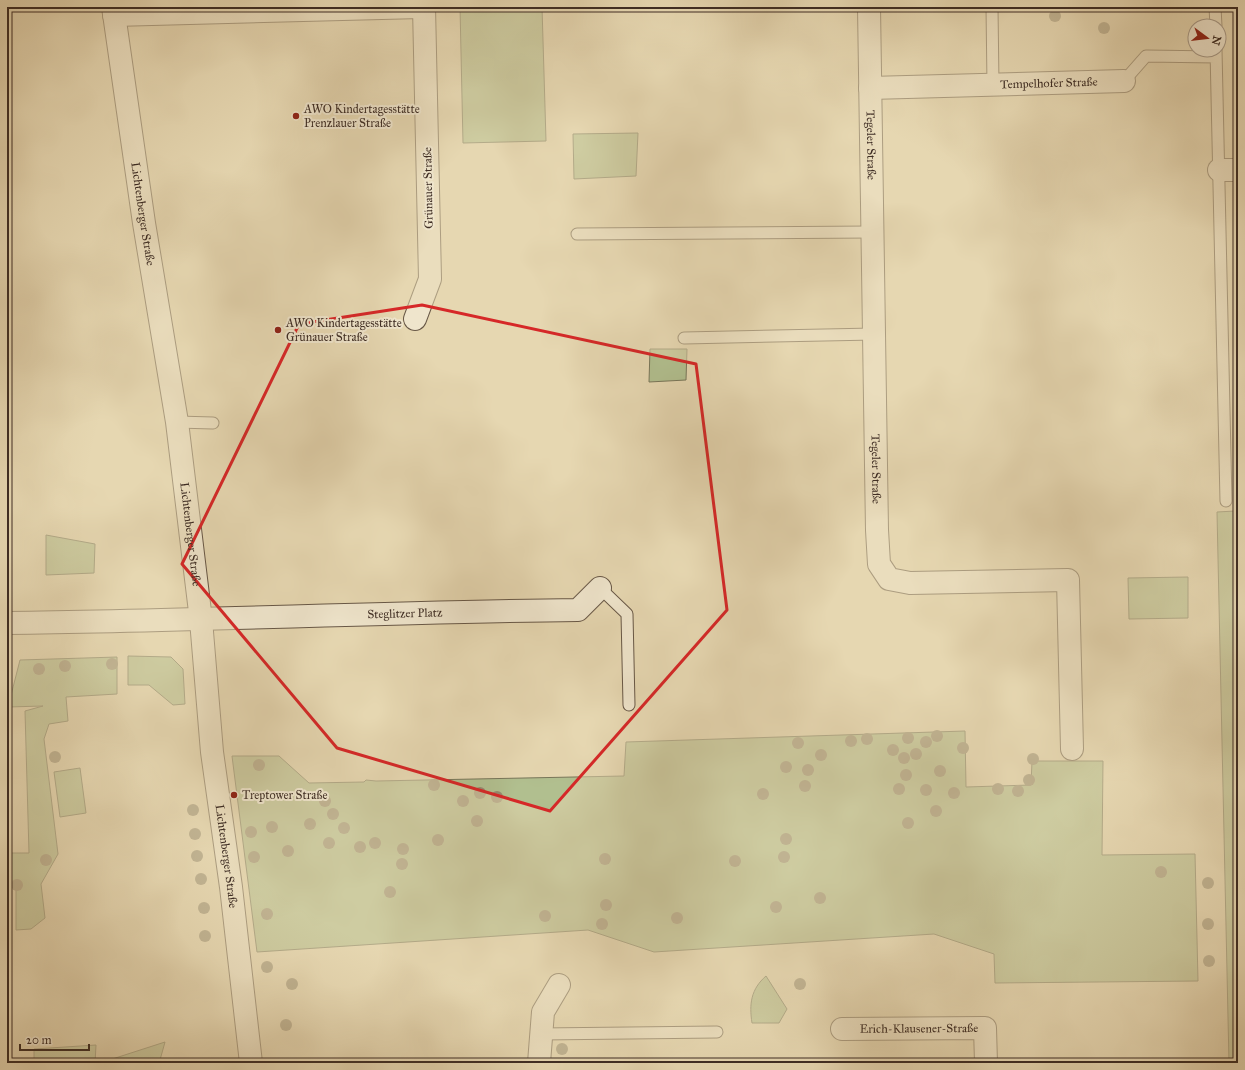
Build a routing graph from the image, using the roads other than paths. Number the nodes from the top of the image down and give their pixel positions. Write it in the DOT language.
graph roads {
  1 [pos="421,7"];
  2 [pos="424,7"];
  3 [pos="868,7"];
  4 [pos="992,7"];
  5 [pos="1215,7"];
  6 [pos="177,10"];
  7 [pos="113,11"];
  8 [pos="1216,18"];
  9 [pos="1187,54"];
  10 [pos="1217,58"];
  11 [pos="1124,81"];
  12 [pos="992,85"];
  13 [pos="870,88"];
  14 [pos="1228,170"];
  15 [pos="872,232"];
  16 [pos="577,234"];
  17 [pos="415,319"];
  18 [pos="874,334"];
  19 [pos="684,338"];
  20 [pos="177,422"];
  21 [pos="213,423"];
  22 [pos="1226,501"];
  23 [pos="600,588"];
  24 [pos="201,620"];
  25 [pos="7,623"];
  26 [pos="629,705"];
  27 [pos="1072,750"];
  28 [pos="560,985"];
  29 [pos="842,1029"];
  30 [pos="717,1032"];
  31 [pos="541,1034"];
  32 [pos="251,1063"];
  33 [pos="539,1063"];
  34 [pos="986,1063"];
  1 -- 6 [label="street"];
  2 -- 17 [label="street, Grünauer Straße"];
  3 -- 13 [label="street, Tegeler Straße"];
  4 -- 12 [label="lane"];
  5 -- 8 [label="lane"];
  6 -- 7 [label="street"];
  7 -- 20 [label="street, Lichtenberger Straße"];
  9 -- 11 [label="lane, Tempelhofer Straße"];
  10 -- 14 [label="lane, Tempelhofer Straße"];
  11 -- 12 [label="street, Tempelhofer Straße"];
  12 -- 13 [label="street, Tempelhofer Straße"];
  13 -- 15 [label="street, Tegeler Straße"];
  14 -- 22 [label="lane, Tempelhofer Straße"];
  15 -- 16 [label="lane"];
  15 -- 18 [label="street, Tegeler Straße"];
  18 -- 19 [label="lane"];
  18 -- 27 [label="street, Tegeler Straße"];
  20 -- 21 [label="lane"];
  20 -- 24 [label="street, Lichtenberger Straße"];
  23 -- 24 [label="street, Steglitzer Platz"];
  23 -- 26 [label="lane"];
  24 -- 25 [label="street"];
  24 -- 32 [label="street, Lichtenberger Straße"];
  28 -- 31 [label="street"];
  29 -- 34 [label="street, Erich-Klausener-Straße"];
  30 -- 31 [label="lane"];
  31 -- 33 [label="street"];
}
